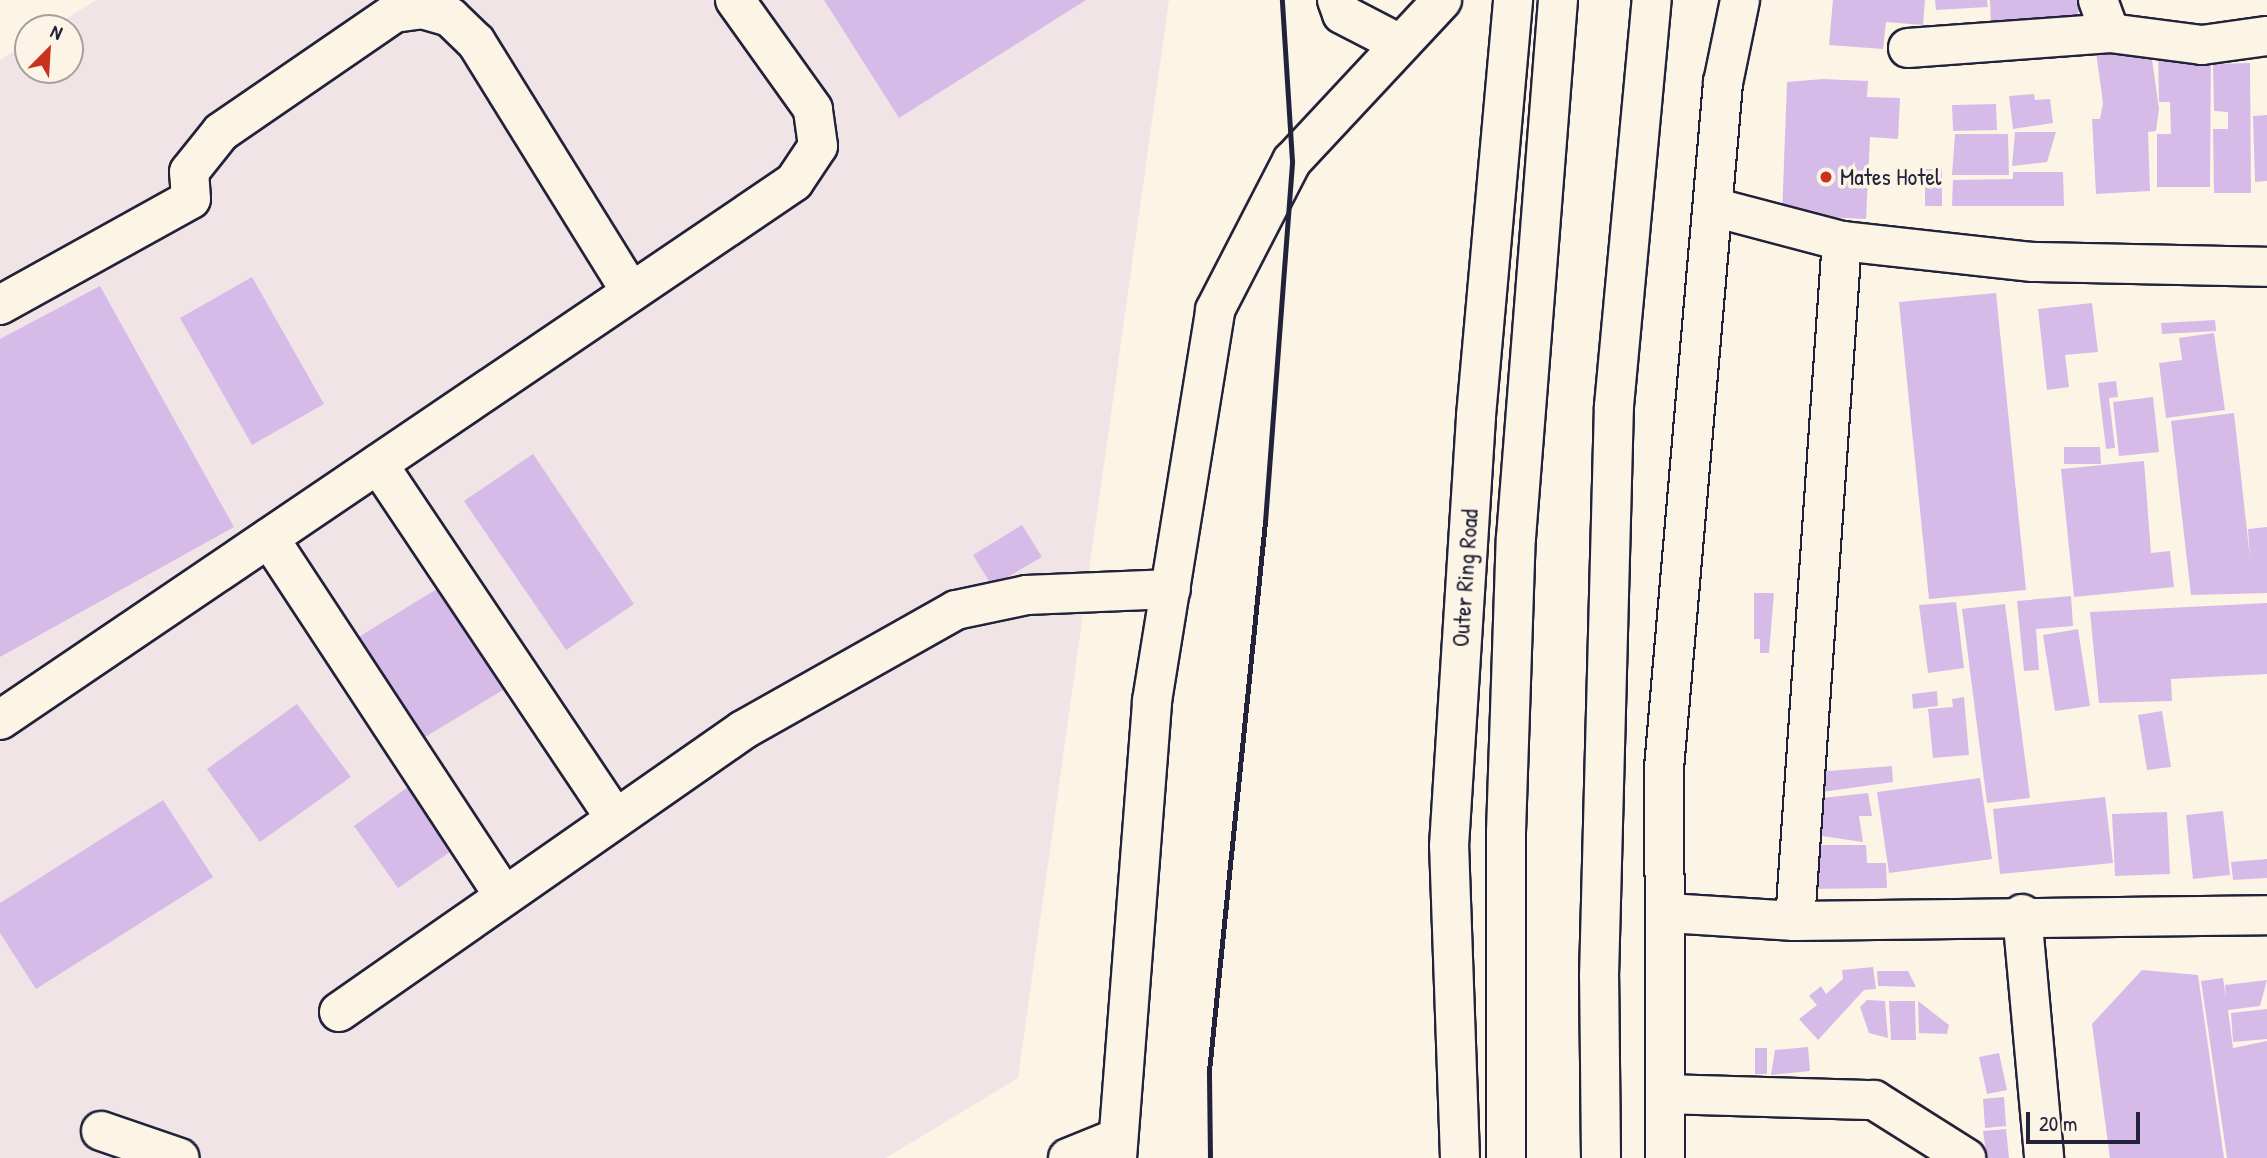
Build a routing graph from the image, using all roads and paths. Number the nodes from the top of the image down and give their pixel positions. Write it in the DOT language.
graph roads {
  1 [pos="736,0"];
  2 [pos="1337,0"];
  3 [pos="1443,0"];
  4 [pos="1513,0"];
  5 [pos="1558,0"];
  6 [pos="1652,0"];
  7 [pos="1740,0"];
  8 [pos="2104,17"];
  9 [pos="2267,36"];
  10 [pos="1400,44"];
  11 [pos="1908,48"];
  12 [pos="1713,207"];
  13 [pos="1842,241"];
  14 [pos="2267,267"];
  15 [pos="631,292"];
  16 [pos="0,305"];
  17 [pos="378,464"];
  18 [pos="269,538"];
  19 [pos="1171,589"];
  20 [pos="0,720"];
  21 [pos="614,817"];
  22 [pos="502,893"];
  23 [pos="1668,913"];
  24 [pos="2022,914"];
  25 [pos="2267,915"];
  26 [pos="1796,921"];
  27 [pos="339,1012"];
  28 [pos="1667,1094"];
  29 [pos="101,1131"];
  30 [pos="1117,1148"];
  31 [pos="180,1158"];
  32 [pos="1068,1158"];
  33 [pos="1460,1158"];
  34 [pos="1506,1158"];
  35 [pos="1601,1158"];
  36 [pos="1665,1158"];
  37 [pos="1966,1158"];
  38 [pos="2044,1158"];
  1 -- 15 [label="main road"];
  2 -- 10 [label="main road"];
  3 -- 10 [label="main road"];
  4 -- 33 [label="main road, Outer Ring Road"];
  5 -- 34 [label="main road, Outer Ring Road"];
  6 -- 35 [label="main road"];
  7 -- 12 [label="main road"];
  8 -- 9 [label="main road"];
  8 -- 11 [label="main road"];
  10 -- 19 [label="main road"];
  12 -- 13 [label="main road"];
  12 -- 23 [label="main road"];
  13 -- 14 [label="main road"];
  13 -- 26 [label="main road"];
  15 -- 16 [label="main road"];
  15 -- 17 [label="main road"];
  17 -- 18 [label="main road"];
  17 -- 21 [label="main road"];
  18 -- 20 [label="main road"];
  18 -- 22 [label="main road"];
  19 -- 21 [label="main road"];
  19 -- 30 [label="main road"];
  21 -- 22 [label="main road"];
  22 -- 27 [label="main road"];
  23 -- 26 [label="main road"];
  23 -- 28 [label="main road"];
  24 -- 25 [label="main road"];
  24 -- 26 [label="main road"];
  24 -- 38 [label="main road"];
  28 -- 36 [label="main road"];
  28 -- 37 [label="main road"];
  29 -- 31 [label="main road"];
  30 -- 32 [label="main road"];
}
